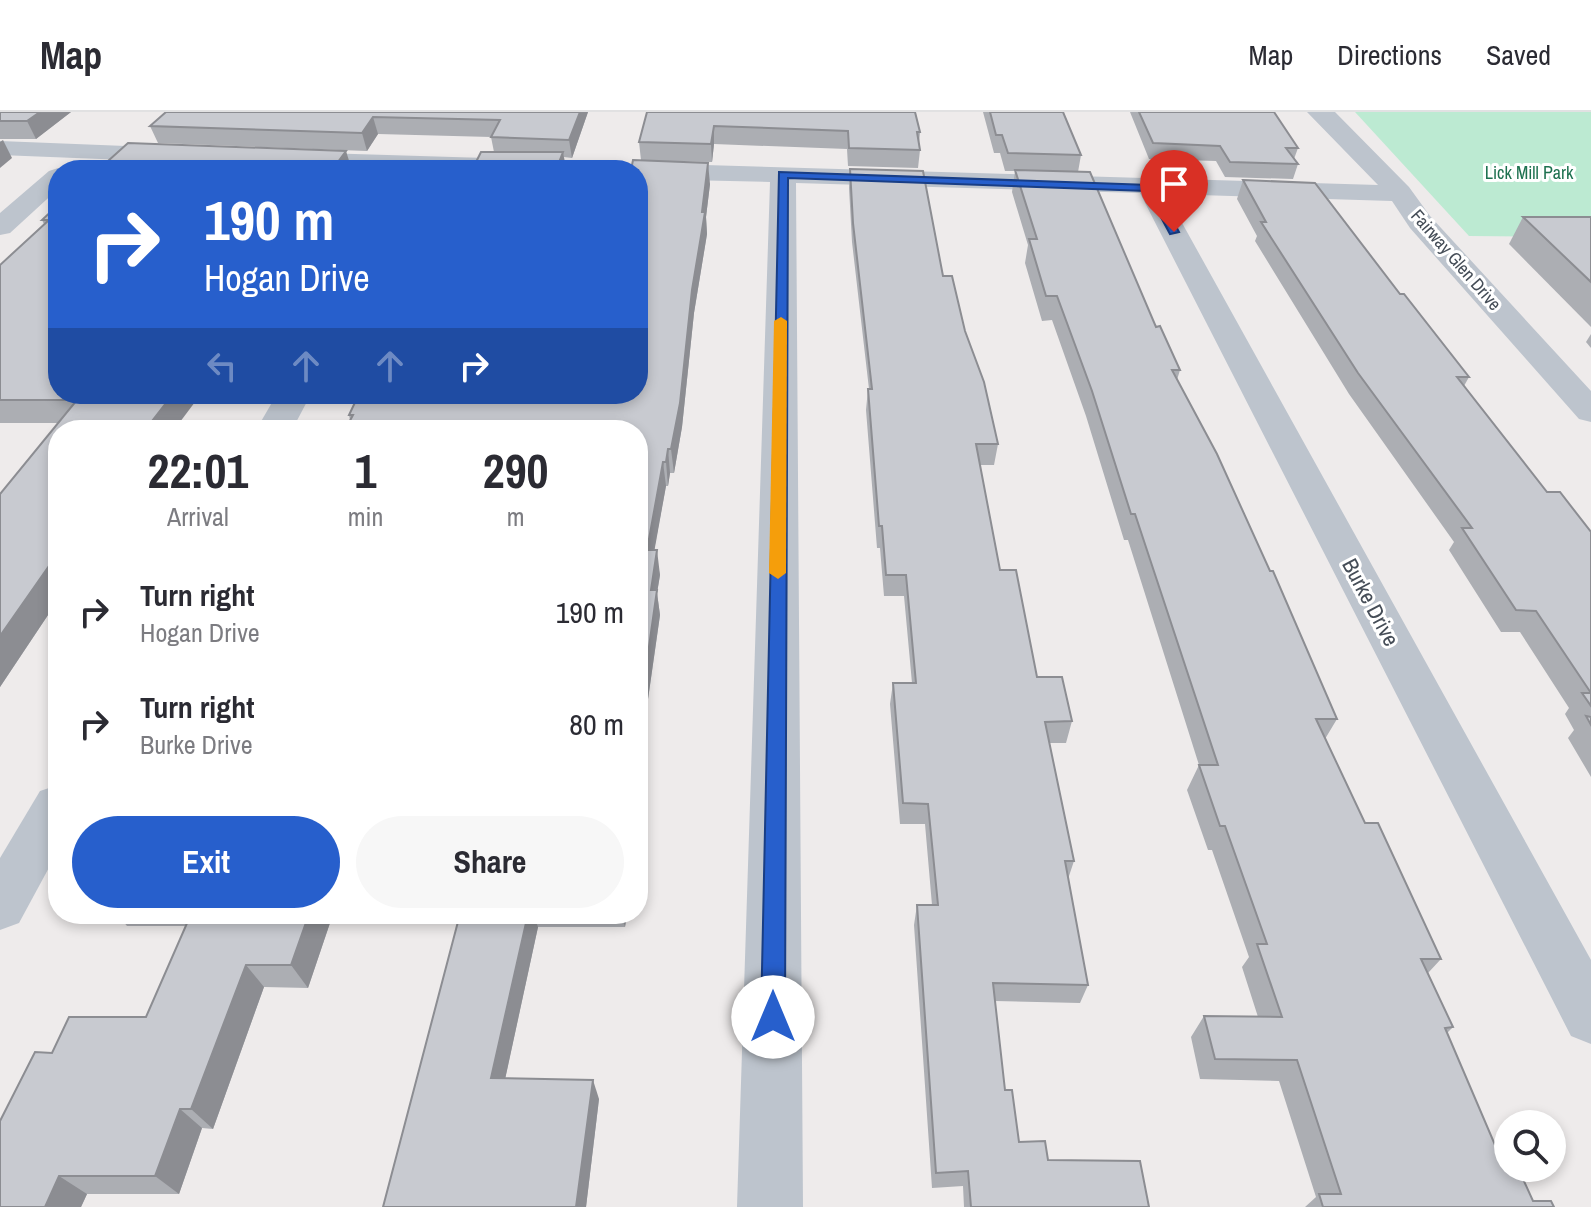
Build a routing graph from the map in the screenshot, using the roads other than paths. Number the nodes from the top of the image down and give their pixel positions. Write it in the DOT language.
graph roads {
  1 [pos="1318,112"];
  2 [pos="0,148"];
  3 [pos="86,151"];
  4 [pos="197,156"];
  5 [pos="260,158"];
  6 [pos="76,160"];
  7 [pos="296,160"];
  8 [pos="648,171"];
  9 [pos="783,175"];
  10 [pos="48,185"];
  11 [pos="1150,188"];
  12 [pos="1400,193"];
  13 [pos="0,227"];
  14 [pos="1591,412"];
  15 [pos="48,822"];
  16 [pos="0,906"];
  17 [pos="1591,1016"];
  18 [pos="770,1207"];
  1 -- 12 [label="street, Fairway Glen Drive"];
  2 -- 3 [label="street"];
  3 -- 4 [label="street"];
  3 -- 6 [label="street"];
  5 -- 7 [label="street"];
  8 -- 9 [label="street"];
  9 -- 11 [label="street"];
  9 -- 18 [label="street"];
  10 -- 13 [label="street"];
  11 -- 12 [label="street"];
  11 -- 17 [label="street, Burke Drive"];
  12 -- 14 [label="street, Fairway Glen Drive"];
  15 -- 16 [label="street"];
}
